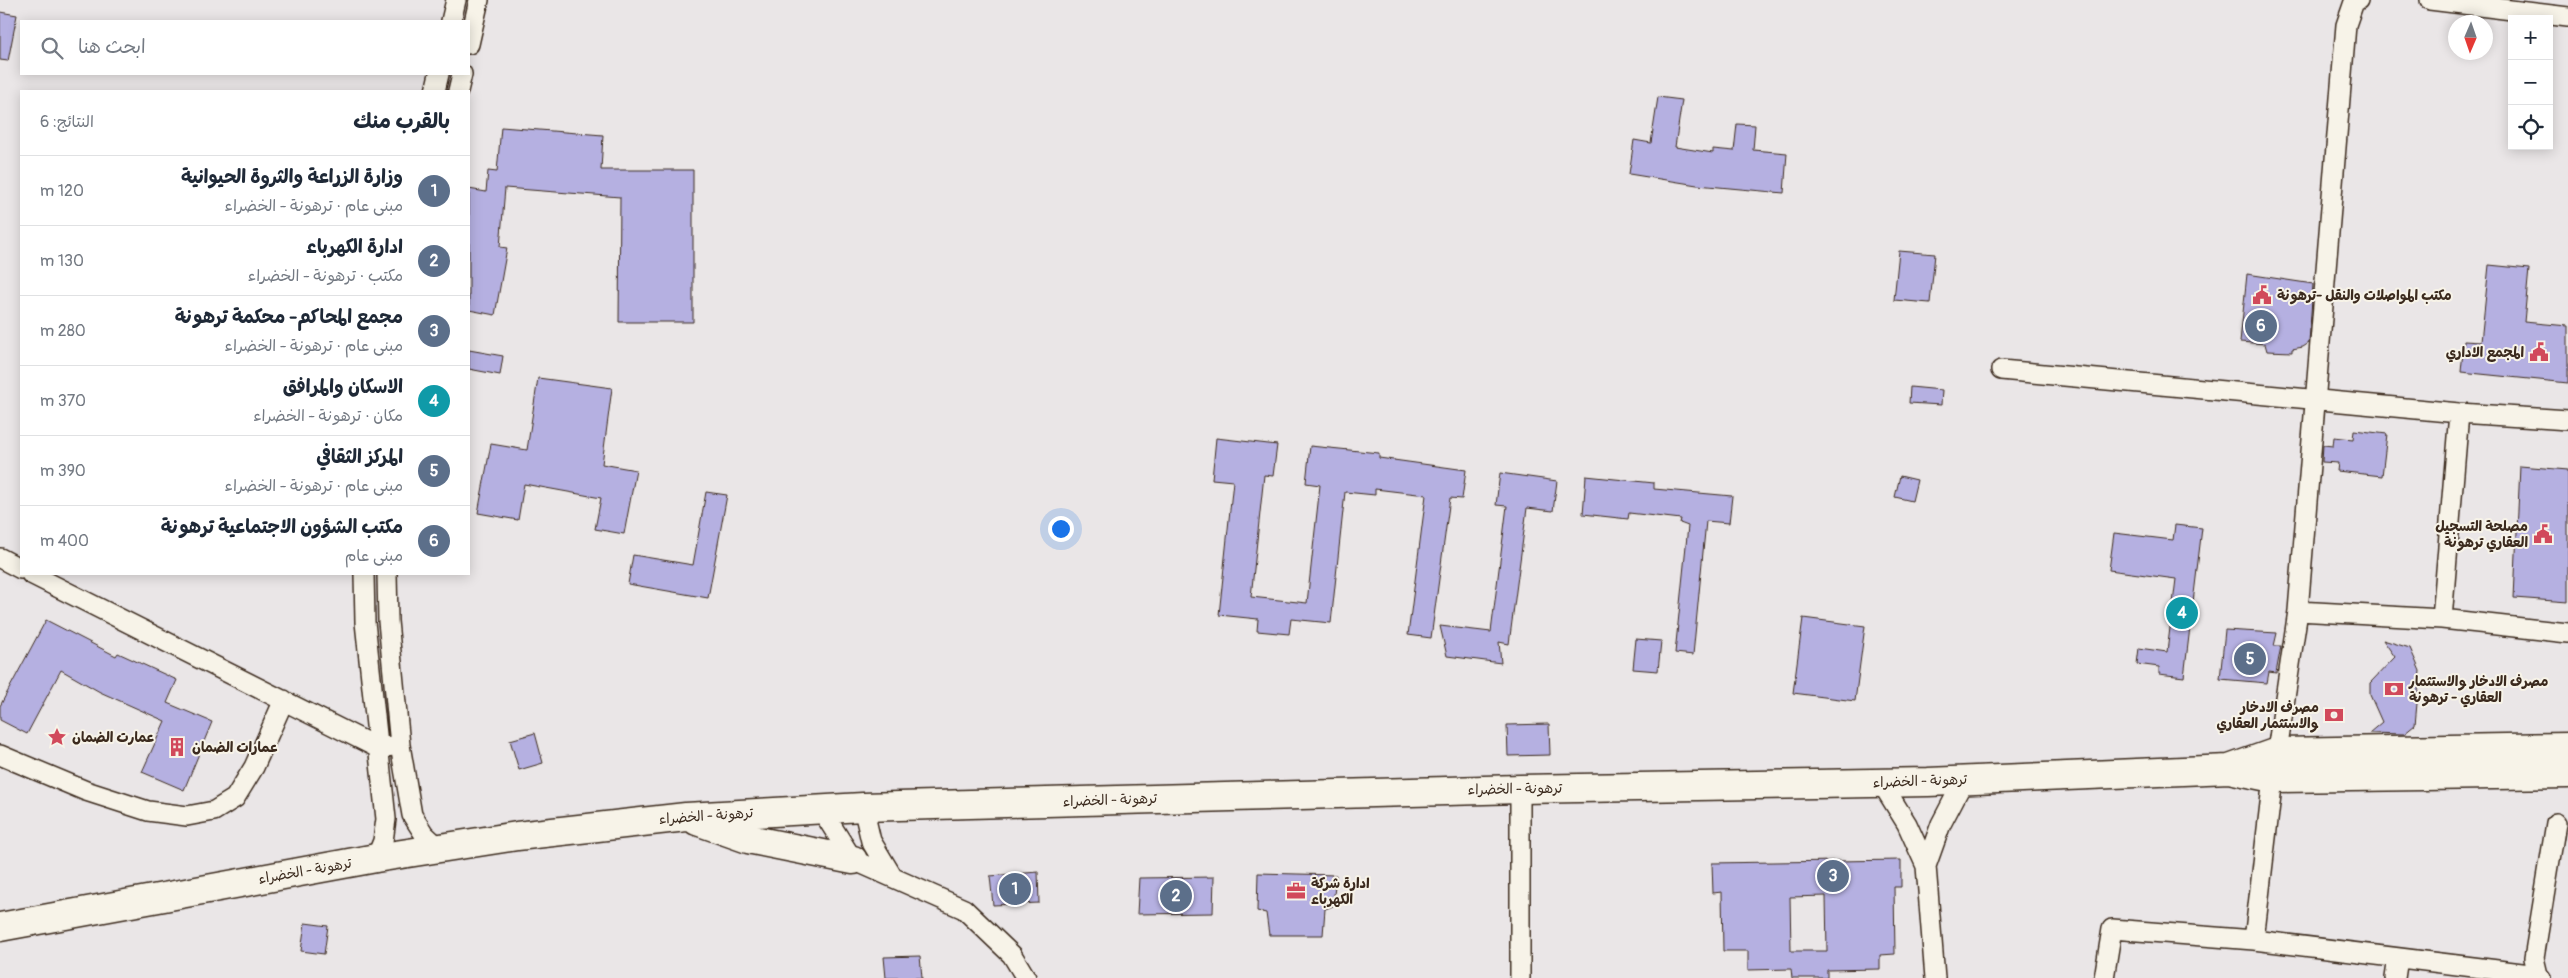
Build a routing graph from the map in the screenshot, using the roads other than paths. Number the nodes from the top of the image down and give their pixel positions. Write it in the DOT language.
graph roads {
  1 [pos="456,0"];
  2 [pos="479,0"];
  3 [pos="2358,0"];
  4 [pos="2430,0"];
  5 [pos="2568,17"];
  6 [pos="451,20"];
  7 [pos="470,40"];
  8 [pos="439,75"];
  9 [pos="462,75"];
  10 [pos="435,90"];
  11 [pos="458,90"];
  12 [pos="2001,370"];
  13 [pos="2317,401"];
  14 [pos="2459,413"];
  15 [pos="2568,420"];
  16 [pos="0,558"];
  17 [pos="20,568"];
  18 [pos="33,575"];
  19 [pos="364,575"];
  20 [pos="387,575"];
  21 [pos="2298,610"];
  22 [pos="2442,619"];
  23 [pos="2568,634"];
  24 [pos="284,700"];
  25 [pos="400,745"];
  26 [pos="2568,747"];
  27 [pos="378,748"];
  28 [pos="0,755"];
  29 [pos="2275,765"];
  30 [pos="2568,774"];
  31 [pos="1964,780"];
  32 [pos="1880,782"];
  33 [pos="1520,789"];
  34 [pos="863,807"];
  35 [pos="821,809"];
  36 [pos="686,816"];
  37 [pos="2556,823"];
  38 [pos="440,848"];
  39 [pos="376,858"];
  40 [pos="853,860"];
  41 [pos="1926,866"];
  42 [pos="892,876"];
  43 [pos="0,927"];
  44 [pos="2254,940"];
  45 [pos="2398,958"];
  46 [pos="2539,977"];
  47 [pos="1026,978"];
  48 [pos="1520,978"];
  49 [pos="1935,978"];
  50 [pos="2104,978"];
  51 [pos="2395,978"];
  1 -- 6 [label="street"];
  2 -- 7 [label="street"];
  3 -- 13 [label="street"];
  4 -- 5 [label="street"];
  8 -- 10 [label="street"];
  9 -- 11 [label="street"];
  12 -- 13 [label="street"];
  13 -- 14 [label="street"];
  13 -- 21 [label="street"];
  14 -- 15 [label="street"];
  14 -- 22 [label="street"];
  16 -- 17 [label="street"];
  18 -- 24 [label="street"];
  19 -- 27 [label="street"];
  20 -- 25 [label="street"];
  21 -- 22 [label="street"];
  21 -- 29 [label="street"];
  22 -- 23 [label="street"];
  24 -- 27 [label="street"];
  24 -- 28 [label="street"];
  25 -- 27 [label="street"];
  25 -- 38 [label="street"];
  26 -- 29 [label="highway"];
  27 -- 39 [label="street"];
  29 -- 30 [label="highway"];
  29 -- 31 [label="highway, ترهونة - الخضراء"];
  29 -- 44 [label="street"];
  31 -- 32 [label="highway, ترهونة - الخضراء"];
  31 -- 41 [label="street"];
  32 -- 33 [label="highway, ترهونة - الخضراء"];
  32 -- 41 [label="street"];
  33 -- 34 [label="highway, ترهونة - الخضراء"];
  33 -- 48 [label="street"];
  34 -- 35 [label="highway, ترهونة - الخضراء"];
  34 -- 42 [label="street"];
  35 -- 36 [label="highway, ترهونة - الخضراء"];
  35 -- 40 [label="street"];
  36 -- 38 [label="highway, ترهونة - الخضراء"];
  36 -- 40 [label="highway"];
  37 -- 46 [label="street"];
  38 -- 39 [label="highway, ترهونة - الخضراء"];
  39 -- 43 [label="highway, ترهونة - الخضراء"];
  40 -- 42 [label="street"];
  41 -- 49 [label="street"];
  42 -- 47 [label="street"];
  44 -- 45 [label="street"];
  44 -- 50 [label="street"];
  45 -- 46 [label="street"];
  45 -- 51 [label="street"];
}
